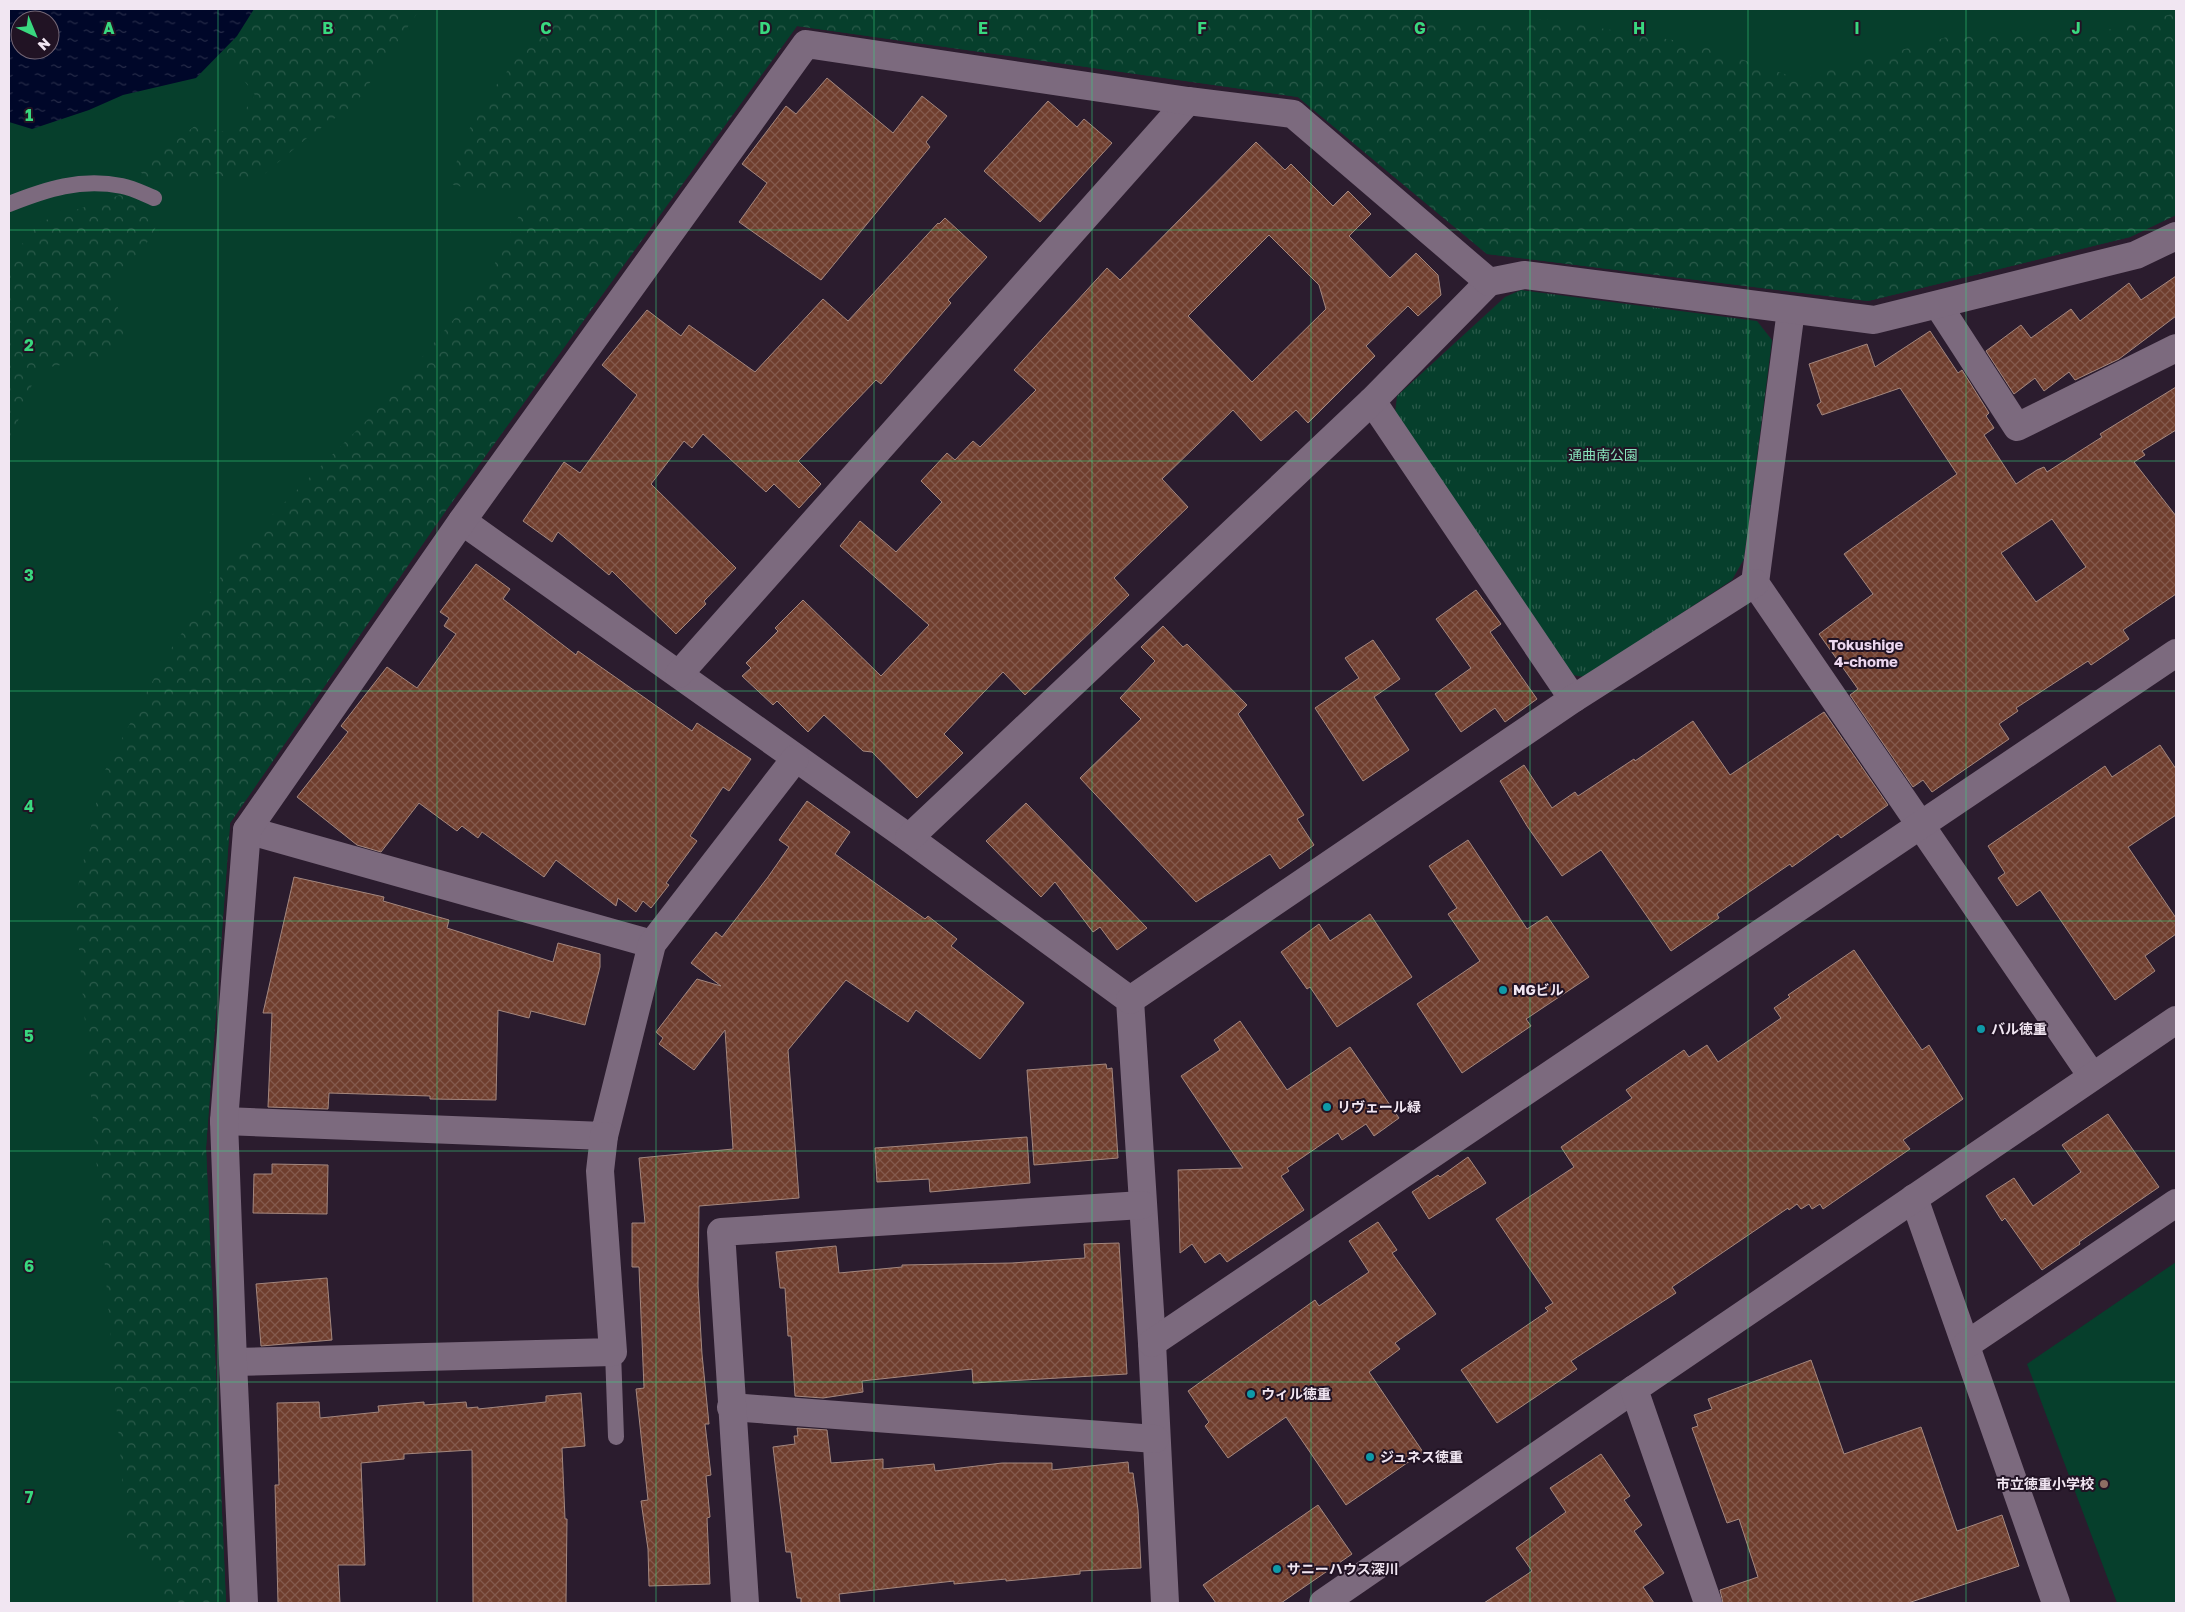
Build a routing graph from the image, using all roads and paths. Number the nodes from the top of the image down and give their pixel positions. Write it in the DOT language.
graph roads {
  1 [pos="1188,101"];
  2 [pos="154,198"];
  3 [pos="9,204"];
  4 [pos="2176,236"];
  5 [pos="1489,282"];
  6 [pos="1938,305"];
  7 [pos="1791,310"];
  8 [pos="2176,348"];
  9 [pos="1372,401"];
  10 [pos="462,521"];
  11 [pos="1755,583"];
  12 [pos="2176,653"];
  13 [pos="679,674"];
  14 [pos="1573,699"];
  15 [pos="795,759"];
  16 [pos="1921,824"];
  17 [pos="248,830"];
  18 [pos="908,838"];
  19 [pos="652,944"];
  20 [pos="1130,1000"];
  21 [pos="2176,1020"];
  22 [pos="2092,1076"];
  23 [pos="224,1121"];
  24 [pos="604,1136"];
  25 [pos="1914,1198"];
  26 [pos="2176,1203"];
  27 [pos="1142,1205"];
  28 [pos="1152,1343"];
  29 [pos="1966,1345"];
  30 [pos="613,1352"];
  31 [pos="233,1362"];
  32 [pos="1634,1388"];
  33 [pos="731,1407"];
  34 [pos="616,1436"];
  35 [pos="1155,1439"];
  36 [pos="244,1603"];
  37 [pos="745,1603"];
  38 [pos="1165,1603"];
  39 [pos="1323,1603"];
  40 [pos="1708,1603"];
  41 [pos="2056,1603"];
  1 -- 5 [label="street"];
  1 -- 10 [label="street"];
  1 -- 13 [label="street"];
  2 -- 3 [label="lane"];
  4 -- 6 [label="street"];
  5 -- 7 [label="street"];
  5 -- 9 [label="street"];
  6 -- 7 [label="street"];
  6 -- 8 [label="street"];
  7 -- 11 [label="street"];
  9 -- 14 [label="street"];
  9 -- 18 [label="street"];
  10 -- 13 [label="street"];
  10 -- 17 [label="street"];
  11 -- 14 [label="street"];
  11 -- 16 [label="street"];
  12 -- 16 [label="street"];
  13 -- 15 [label="street"];
  14 -- 20 [label="street"];
  15 -- 18 [label="street"];
  15 -- 19 [label="street"];
  16 -- 22 [label="street"];
  16 -- 28 [label="street"];
  17 -- 19 [label="street"];
  17 -- 23 [label="street"];
  18 -- 20 [label="street"];
  19 -- 24 [label="street"];
  20 -- 27 [label="street"];
  21 -- 22 [label="street"];
  22 -- 25 [label="street"];
  23 -- 24 [label="street"];
  23 -- 31 [label="street"];
  24 -- 30 [label="street"];
  25 -- 29 [label="street"];
  25 -- 32 [label="street"];
  26 -- 29 [label="street"];
  27 -- 28 [label="street"];
  27 -- 33 [label="street"];
  28 -- 35 [label="street"];
  29 -- 41 [label="street"];
  30 -- 31 [label="street"];
  30 -- 34 [label="lane"];
  31 -- 36 [label="street"];
  32 -- 39 [label="street"];
  32 -- 40 [label="street"];
  33 -- 35 [label="street"];
  33 -- 37 [label="street"];
  35 -- 38 [label="street"];
}
